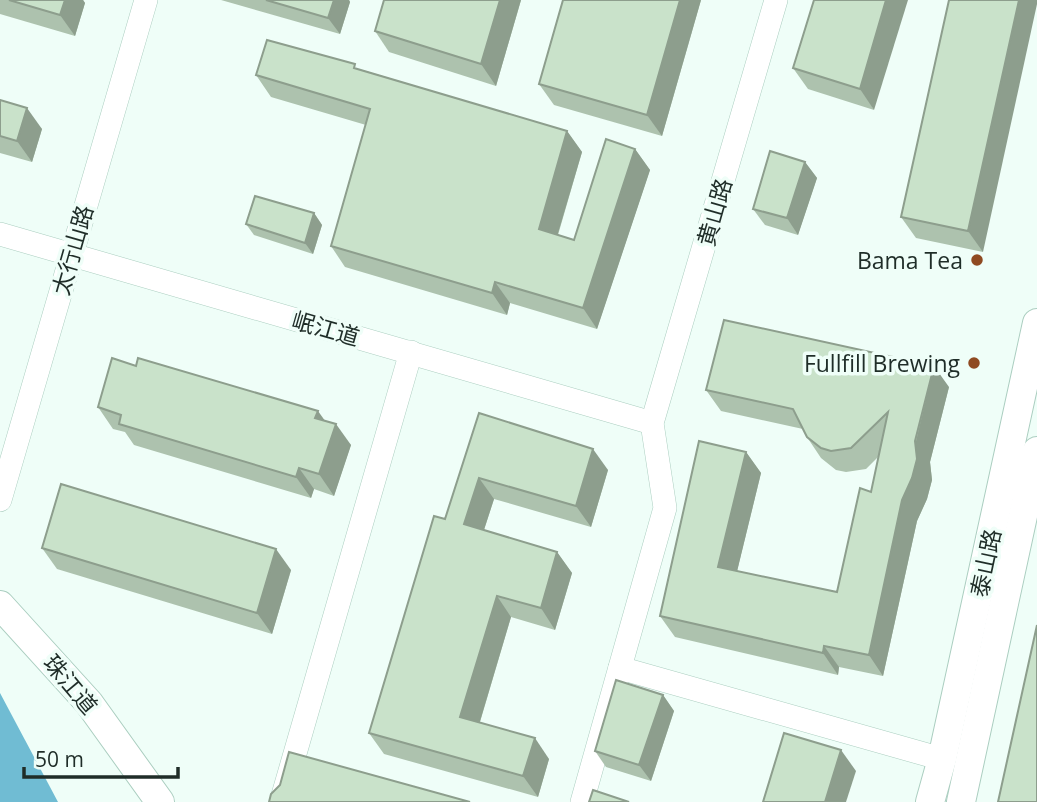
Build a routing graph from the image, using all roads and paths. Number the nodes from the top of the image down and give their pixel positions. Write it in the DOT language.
graph roads {
  1 [pos="146,0"];
  2 [pos="776,0"];
  3 [pos="0,234"];
  4 [pos="70,255"];
  5 [pos="1037,323"];
  6 [pos="411,352"];
  7 [pos="652,423"];
  8 [pos="1037,451"];
  9 [pos="0,500"];
  10 [pos="0,605"];
  11 [pos="620,668"];
  12 [pos="943,759"];
  13 [pos="160,802"];
  14 [pos="281,802"];
  15 [pos="582,802"];
  16 [pos="930,802"];
  17 [pos="961,802"];
  1 -- 4 [label="street, 太行山路"];
  2 -- 7 [label="street, 黄山路"];
  3 -- 4 [label="street, 岷江道"];
  4 -- 6 [label="street, 岷江道"];
  4 -- 9 [label="street, 太行山路"];
  5 -- 12 [label="street, 泰山路"];
  6 -- 7 [label="street, 岷江道"];
  6 -- 14 [label="street"];
  7 -- 11 [label="street"];
  8 -- 17 [label="street"];
  10 -- 13 [label="street, 珠江道"];
  11 -- 12 [label="street"];
  11 -- 15 [label="street"];
  12 -- 16 [label="street, 泰山路"];
}
